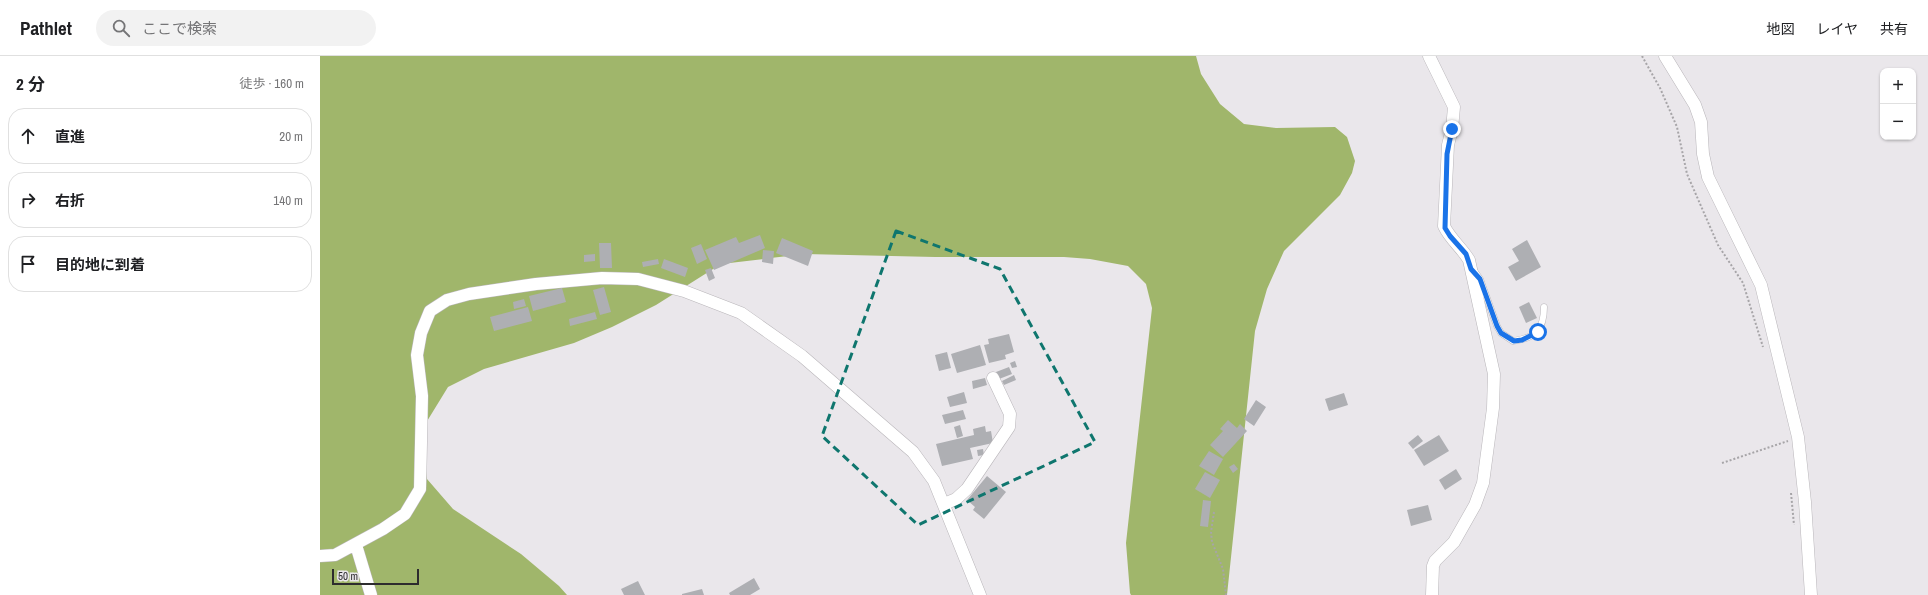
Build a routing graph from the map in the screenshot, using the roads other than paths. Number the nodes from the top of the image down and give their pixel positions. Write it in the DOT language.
graph roads {
  1 [pos="1430,56"];
  2 [pos="1665,56"];
  3 [pos="1471,269"];
  4 [pos="1544,307"];
  5 [pos="993,378"];
  6 [pos="944,504"];
  7 [pos="356,545"];
  8 [pos="320,556"];
  9 [pos="371,595"];
  10 [pos="980,595"];
  11 [pos="1432,595"];
  12 [pos="1811,595"];
  1 -- 3 [label="street"];
  2 -- 12 [label="street"];
  3 -- 4 [label="lane"];
  3 -- 11 [label="street"];
  5 -- 6 [label="street"];
  6 -- 7 [label="street"];
  6 -- 10 [label="street"];
  7 -- 8 [label="street"];
  7 -- 9 [label="street"];
}
